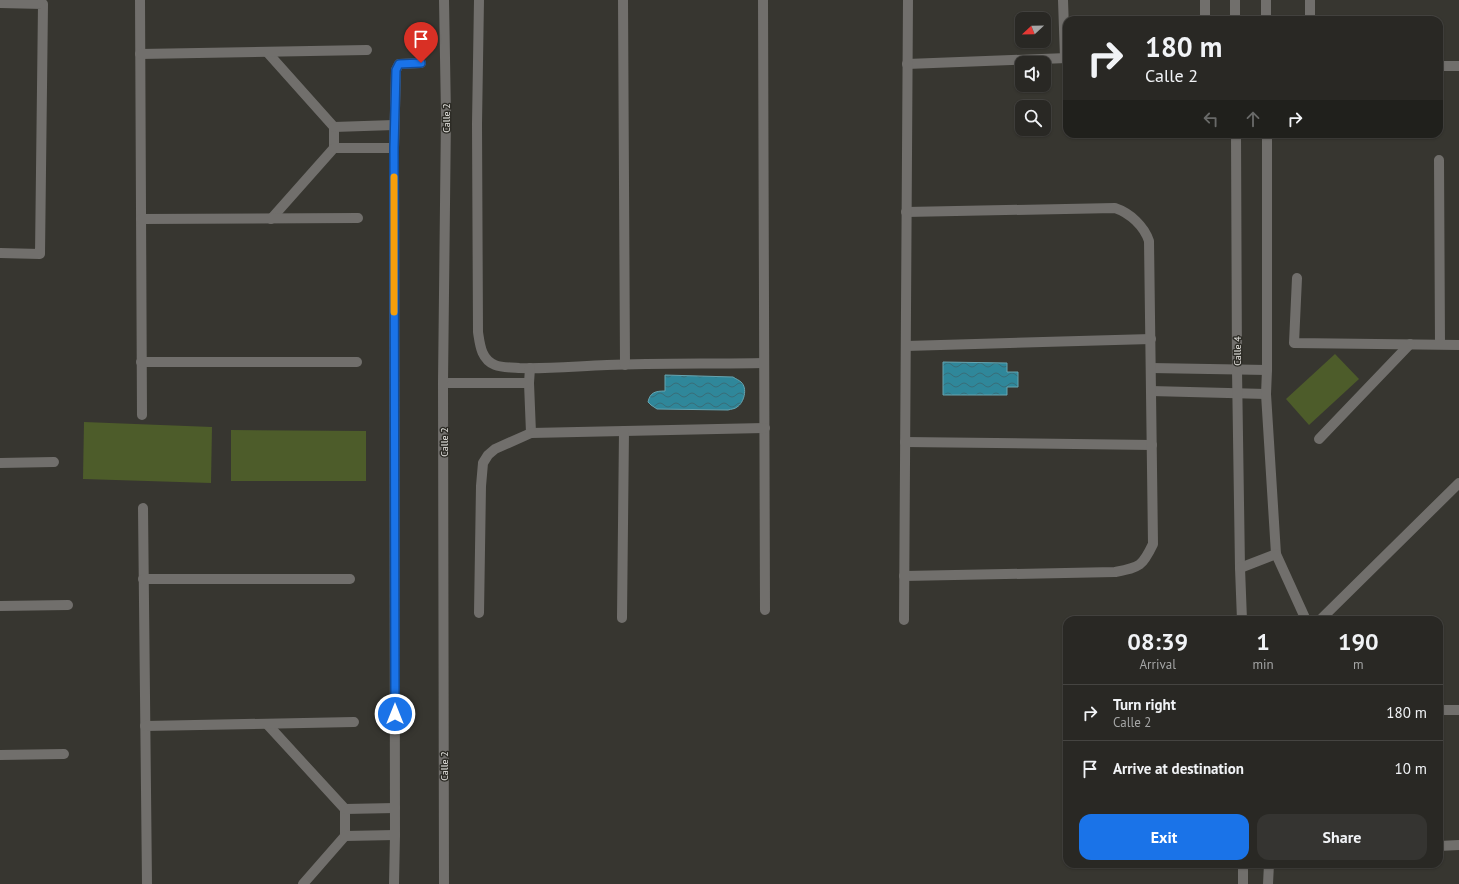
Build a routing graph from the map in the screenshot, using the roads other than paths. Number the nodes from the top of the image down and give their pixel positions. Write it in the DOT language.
graph roads {
  1 [pos="140,0"];
  2 [pos="444,0"];
  3 [pos="480,0"];
  4 [pos="623,0"];
  5 [pos="764,0"];
  6 [pos="908,0"];
  7 [pos="1063,0"];
  8 [pos="1205,0"];
  9 [pos="1235,0"];
  10 [pos="1266,0"];
  11 [pos="1310,0"];
  12 [pos="0,3"];
  13 [pos="1064,16"];
  14 [pos="1205,16"];
  15 [pos="1235,16"];
  16 [pos="1266,16"];
  17 [pos="1310,16"];
  18 [pos="367,50"];
  19 [pos="268,52"];
  20 [pos="140,54"];
  21 [pos="1063,58"];
  22 [pos="421,63"];
  23 [pos="907,64"];
  24 [pos="1443,66"];
  25 [pos="1459,66"];
  26 [pos="394,125"];
  27 [pos="334,127"];
  28 [pos="1236,138"];
  29 [pos="1267,138"];
  30 [pos="334,148"];
  31 [pos="394,148"];
  32 [pos="1439,160"];
  33 [pos="906,212"];
  34 [pos="358,218"];
  35 [pos="141,219"];
  36 [pos="271,219"];
  37 [pos="0,253"];
  38 [pos="1297,278"];
  39 [pos="1150,339"];
  40 [pos="1410,344"];
  41 [pos="1440,344"];
  42 [pos="1459,345"];
  43 [pos="906,346"];
  44 [pos="141,362"];
  45 [pos="357,362"];
  46 [pos="764,363"];
  47 [pos="625,365"];
  48 [pos="530,368"];
  49 [pos="1151,368"];
  50 [pos="1237,370"];
  51 [pos="1267,370"];
  52 [pos="444,383"];
  53 [pos="529,383"];
  54 [pos="1151,391"];
  55 [pos="1238,393"];
  56 [pos="1266,394"];
  57 [pos="142,415"];
  58 [pos="765,428"];
  59 [pos="624,431"];
  60 [pos="531,433"];
  61 [pos="1319,439"];
  62 [pos="905,442"];
  63 [pos="1152,445"];
  64 [pos="54,462"];
  65 [pos="0,463"];
  66 [pos="1459,483"];
  67 [pos="142,508"];
  68 [pos="1276,554"];
  69 [pos="1240,568"];
  70 [pos="904,576"];
  71 [pos="350,579"];
  72 [pos="143,580"];
  73 [pos="68,605"];
  74 [pos="0,606"];
  75 [pos="765,610"];
  76 [pos="479,613"];
  77 [pos="1242,616"];
  78 [pos="1304,616"];
  79 [pos="1324,616"];
  80 [pos="622,618"];
  81 [pos="904,620"];
  82 [pos="1443,710"];
  83 [pos="1459,710"];
  84 [pos="354,722"];
  85 [pos="267,724"];
  86 [pos="145,726"];
  87 [pos="64,754"];
  88 [pos="0,755"];
  89 [pos="345,808"];
  90 [pos="395,808"];
  91 [pos="395,835"];
  92 [pos="345,836"];
  93 [pos="1443,846"];
  94 [pos="1459,846"];
  95 [pos="1243,868"];
  96 [pos="1269,868"];
  97 [pos="147,884"];
  98 [pos="303,884"];
  99 [pos="394,884"];
  100 [pos="444,884"];
  101 [pos="1242,884"];
  102 [pos="1268,884"];
  1 -- 20 [label="street"];
  2 -- 52 [label="street, Calle 2"];
  3 -- 48 [label="street"];
  4 -- 47 [label="street"];
  5 -- 46 [label="street"];
  6 -- 23 [label="street"];
  7 -- 13 [label="street"];
  8 -- 14 [label="street"];
  9 -- 15 [label="street"];
  10 -- 16 [label="street"];
  11 -- 17 [label="street"];
  12 -- 37 [label="street"];
  18 -- 19 [label="street"];
  19 -- 20 [label="street"];
  19 -- 27 [label="street"];
  20 -- 35 [label="street"];
  21 -- 23 [label="street"];
  22 -- 26 [label="street"];
  23 -- 33 [label="street"];
  24 -- 25 [label="street"];
  26 -- 27 [label="street"];
  26 -- 31 [label="street"];
  27 -- 30 [label="street"];
  28 -- 50 [label="street, Calle 4"];
  29 -- 51 [label="street"];
  30 -- 31 [label="street"];
  30 -- 36 [label="street"];
  31 -- 90 [label="street"];
  32 -- 41 [label="street"];
  33 -- 39 [label="street"];
  33 -- 43 [label="street"];
  34 -- 36 [label="street"];
  35 -- 36 [label="street"];
  35 -- 44 [label="street"];
  38 -- 40 [label="street"];
  39 -- 43 [label="street"];
  39 -- 49 [label="street"];
  40 -- 41 [label="street"];
  40 -- 61 [label="street"];
  41 -- 42 [label="street"];
  43 -- 62 [label="street"];
  44 -- 45 [label="street"];
  44 -- 57 [label="street"];
  46 -- 47 [label="street"];
  46 -- 58 [label="street"];
  47 -- 48 [label="street"];
  48 -- 53 [label="street"];
  49 -- 50 [label="street"];
  49 -- 54 [label="street"];
  50 -- 51 [label="street"];
  50 -- 55 [label="street, Calle 4"];
  51 -- 56 [label="street"];
  52 -- 53 [label="street"];
  52 -- 100 [label="street, Calle 2"];
  53 -- 60 [label="street"];
  54 -- 55 [label="street"];
  54 -- 63 [label="street"];
  55 -- 56 [label="street"];
  55 -- 69 [label="street, Calle 4"];
  56 -- 68 [label="street"];
  58 -- 59 [label="street"];
  58 -- 75 [label="street"];
  59 -- 60 [label="street"];
  59 -- 80 [label="street"];
  60 -- 76 [label="street"];
  62 -- 63 [label="street"];
  62 -- 70 [label="street"];
  63 -- 70 [label="street"];
  64 -- 65 [label="street"];
  66 -- 79 [label="street"];
  67 -- 72 [label="street"];
  68 -- 69 [label="street"];
  68 -- 78 [label="street"];
  69 -- 77 [label="street, Calle 4"];
  70 -- 81 [label="street"];
  71 -- 72 [label="street"];
  72 -- 86 [label="street"];
  73 -- 74 [label="street"];
  82 -- 83 [label="street"];
  84 -- 85 [label="street"];
  85 -- 86 [label="street"];
  85 -- 89 [label="street"];
  86 -- 97 [label="street"];
  87 -- 88 [label="street"];
  89 -- 90 [label="street"];
  89 -- 92 [label="street"];
  90 -- 91 [label="street"];
  91 -- 92 [label="street"];
  91 -- 99 [label="street"];
  92 -- 98 [label="street"];
  93 -- 94 [label="street"];
  95 -- 101 [label="street"];
  96 -- 102 [label="street"];
}
